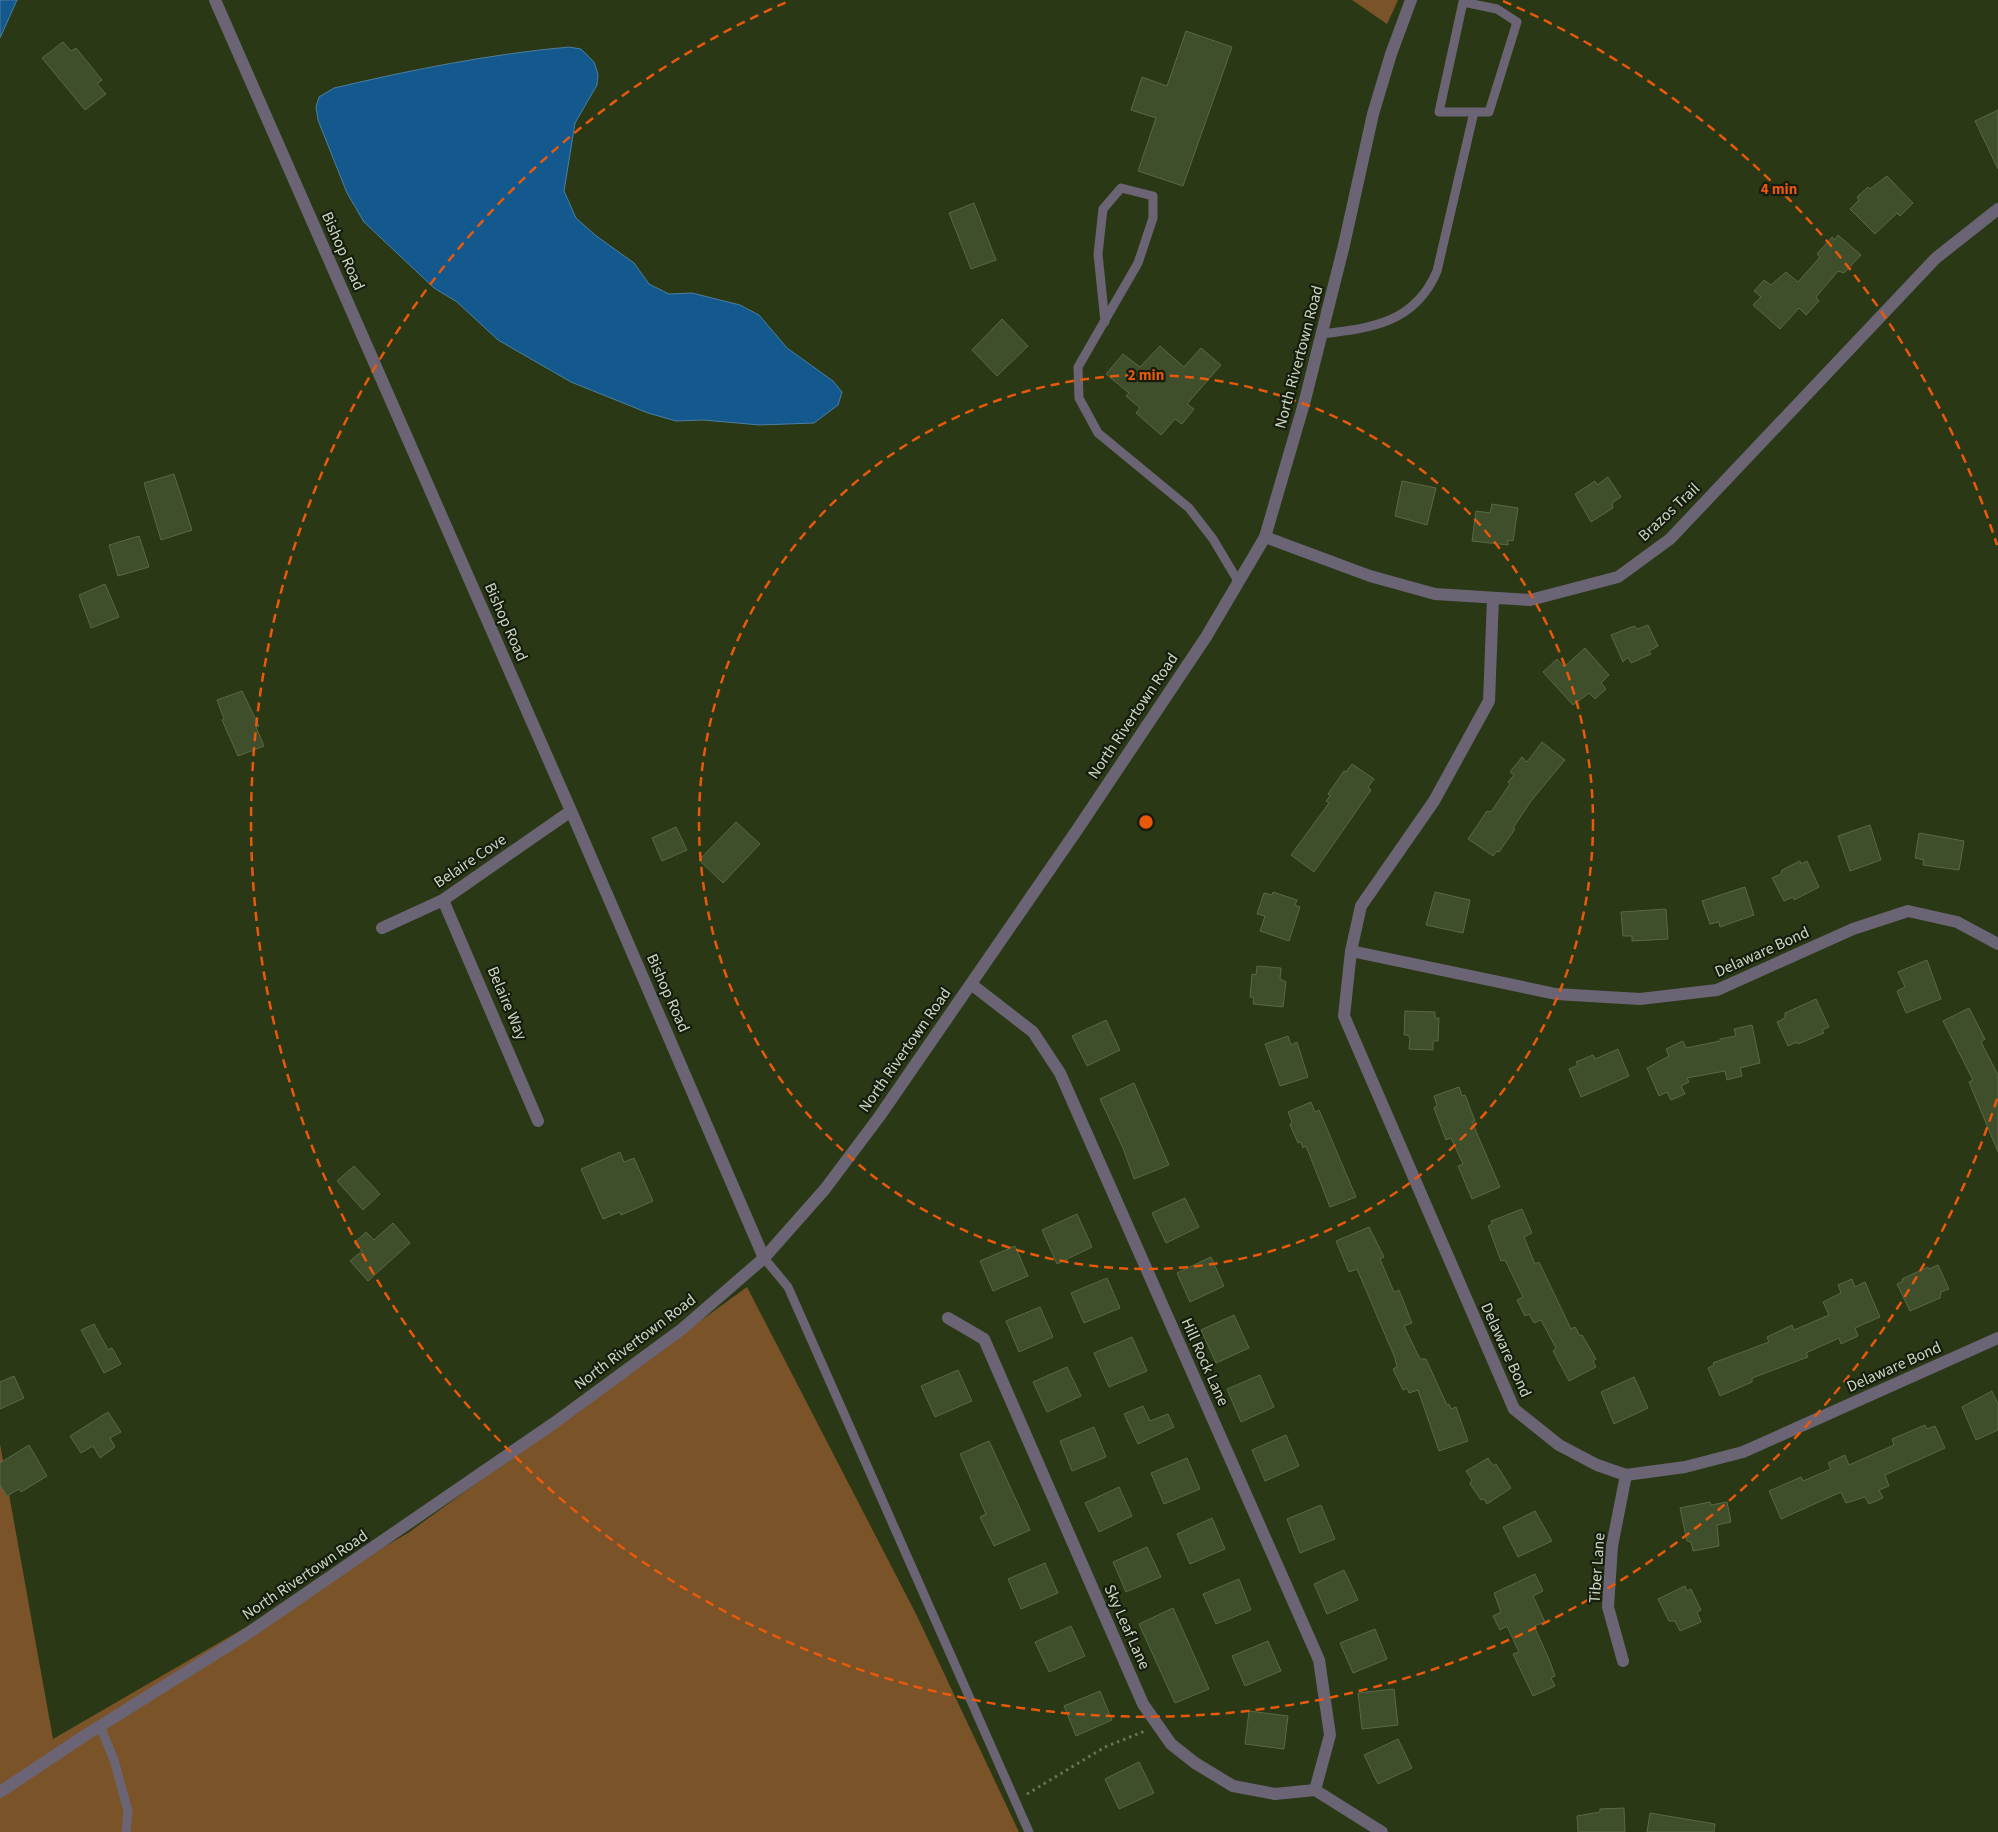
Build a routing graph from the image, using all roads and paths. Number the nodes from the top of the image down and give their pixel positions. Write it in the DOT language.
graph roads {
  1 [pos="214,0"];
  2 [pos="1411,0"];
  3 [pos="1462,1"];
  4 [pos="1474,112"];
  5 [pos="1998,209"];
  6 [pos="1106,322"];
  7 [pos="1322,334"];
  8 [pos="1265,537"];
  9 [pos="1238,581"];
  10 [pos="1493,598"];
  11 [pos="571,811"];
  12 [pos="443,900"];
  13 [pos="382,928"];
  14 [pos="1998,944"];
  15 [pos="1351,951"];
  16 [pos="971,984"];
  17 [pos="538,1121"];
  18 [pos="764,1258"];
  19 [pos="948,1318"];
  20 [pos="1998,1338"];
  21 [pos="1626,1475"];
  22 [pos="1623,1661"];
  23 [pos="1157,1725"];
  24 [pos="100,1726"];
  25 [pos="1315,1790"];
  26 [pos="0,1792"];
  27 [pos="1015,1801"];
  28 [pos="126,1832"];
  29 [pos="1029,1832"];
  30 [pos="1382,1832"];
  1 -- 11 [label="street, Bishop Road"];
  2 -- 7 [label="street, North Rivertown Road"];
  3 -- 4 [label="lane"];
  3 -- 4 [label="lane"];
  4 -- 7 [label="lane"];
  5 -- 10 [label="street, Brazos Trail"];
  6 -- 6 [label="lane"];
  6 -- 9 [label="lane"];
  7 -- 8 [label="street, North Rivertown Road"];
  8 -- 9 [label="street, North Rivertown Road"];
  8 -- 10 [label="street, Brazos Trail"];
  9 -- 16 [label="street, North Rivertown Road"];
  10 -- 15 [label="street, Delaware Bond"];
  11 -- 12 [label="street, Belaire Cove"];
  11 -- 18 [label="street, Bishop Road"];
  12 -- 13 [label="street, Belaire Cove"];
  12 -- 17 [label="street, Belaire Way"];
  14 -- 15 [label="street, Delaware Bond"];
  15 -- 21 [label="street, Delaware Bond"];
  16 -- 18 [label="street, North Rivertown Road"];
  16 -- 25 [label="street, Hill Rock Lane"];
  18 -- 24 [label="street, North Rivertown Road"];
  18 -- 27 [label="lane"];
  19 -- 23 [label="street, Sky Leaf Lane"];
  20 -- 21 [label="street, Delaware Bond"];
  21 -- 22 [label="street, Tiber Lane"];
  23 -- 25 [label="street, Sky Leaf Lane"];
  23 -- 27 [label="path"];
  24 -- 26 [label="street, North Rivertown Road"];
  24 -- 28 [label="lane"];
  25 -- 30 [label="street"];
  27 -- 29 [label="lane"];
}
